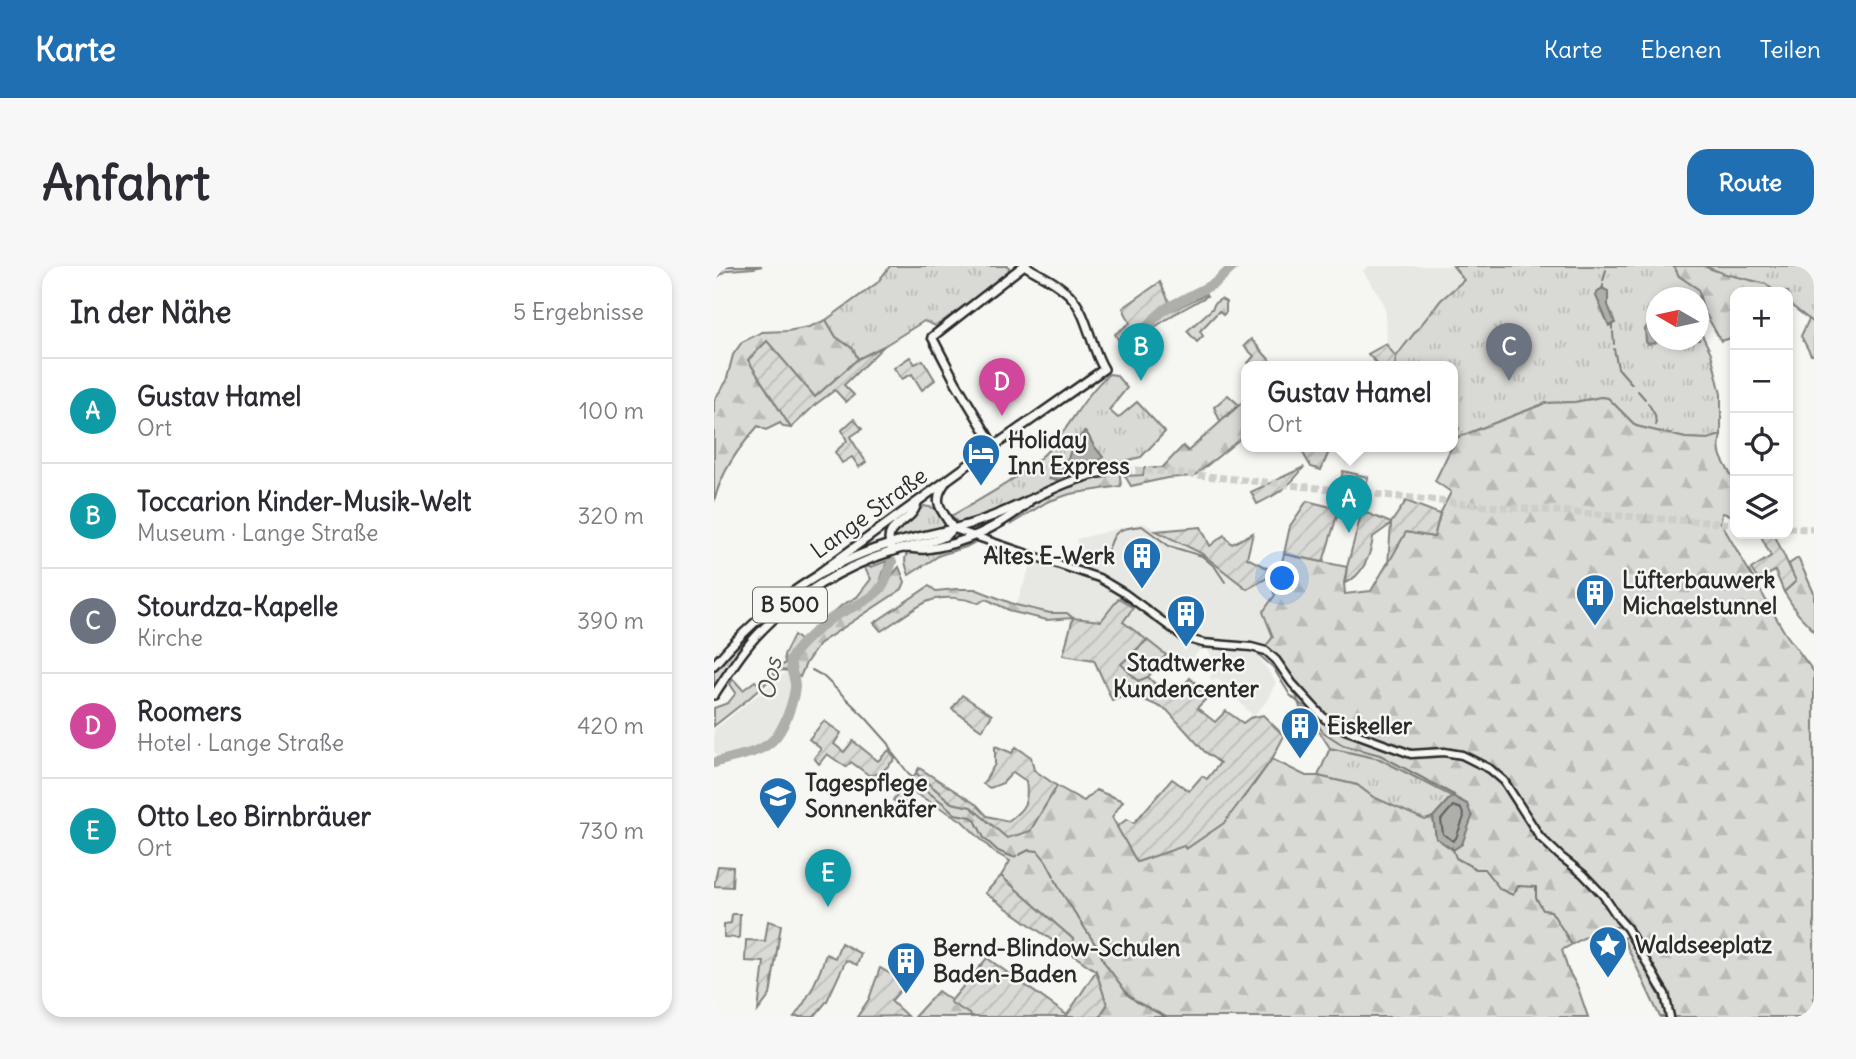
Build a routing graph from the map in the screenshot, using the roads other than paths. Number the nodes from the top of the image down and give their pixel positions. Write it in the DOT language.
graph roads {
  1 [pos="1025,266"];
  2 [pos="994,446"];
  3 [pos="1104,472"];
  4 [pos="948,480"];
  5 [pos="1034,498"];
  6 [pos="917,502"];
  7 [pos="939,508"];
  8 [pos="953,529"];
  9 [pos="975,536"];
  10 [pos="891,548"];
  11 [pos="905,548"];
  12 [pos="814,579"];
  13 [pos="714,665"];
  14 [pos="714,695"];
  15 [pos="1670,1017"];
  1 -- 2 [label="main road"];
  1 -- 2 [label="main road, Lange Straße"];
  2 -- 4 [label="main road, Lange Straße"];
  3 -- 5 [label="main road, B 500"];
  4 -- 6 [label="main road, Lange Straße"];
  4 -- 7 [label="main road, Lange Straße"];
  5 -- 8 [label="main road, B 500"];
  5 -- 9 [label="main road, B 500"];
  6 -- 7 [label="main road"];
  6 -- 10 [label="main road"];
  6 -- 12 [label="main road, Lange Straße"];
  7 -- 8 [label="main road, Lange Straße"];
  8 -- 9 [label="street"];
  8 -- 10 [label="main road, Lange Straße / B 500"];
  8 -- 11 [label="main road, Lange Straße"];
  9 -- 11 [label="main road, Lange Straße / B 500"];
  9 -- 15 [label="street"];
  10 -- 11 [label="main road, Lange Straße / B 500"];
  10 -- 12 [label="main road, Lange Straße / B 500"];
  10 -- 14 [label="main road, Lange Straße / B 500"];
  12 -- 13 [label="main road, Lange Straße / B 500"];
}
